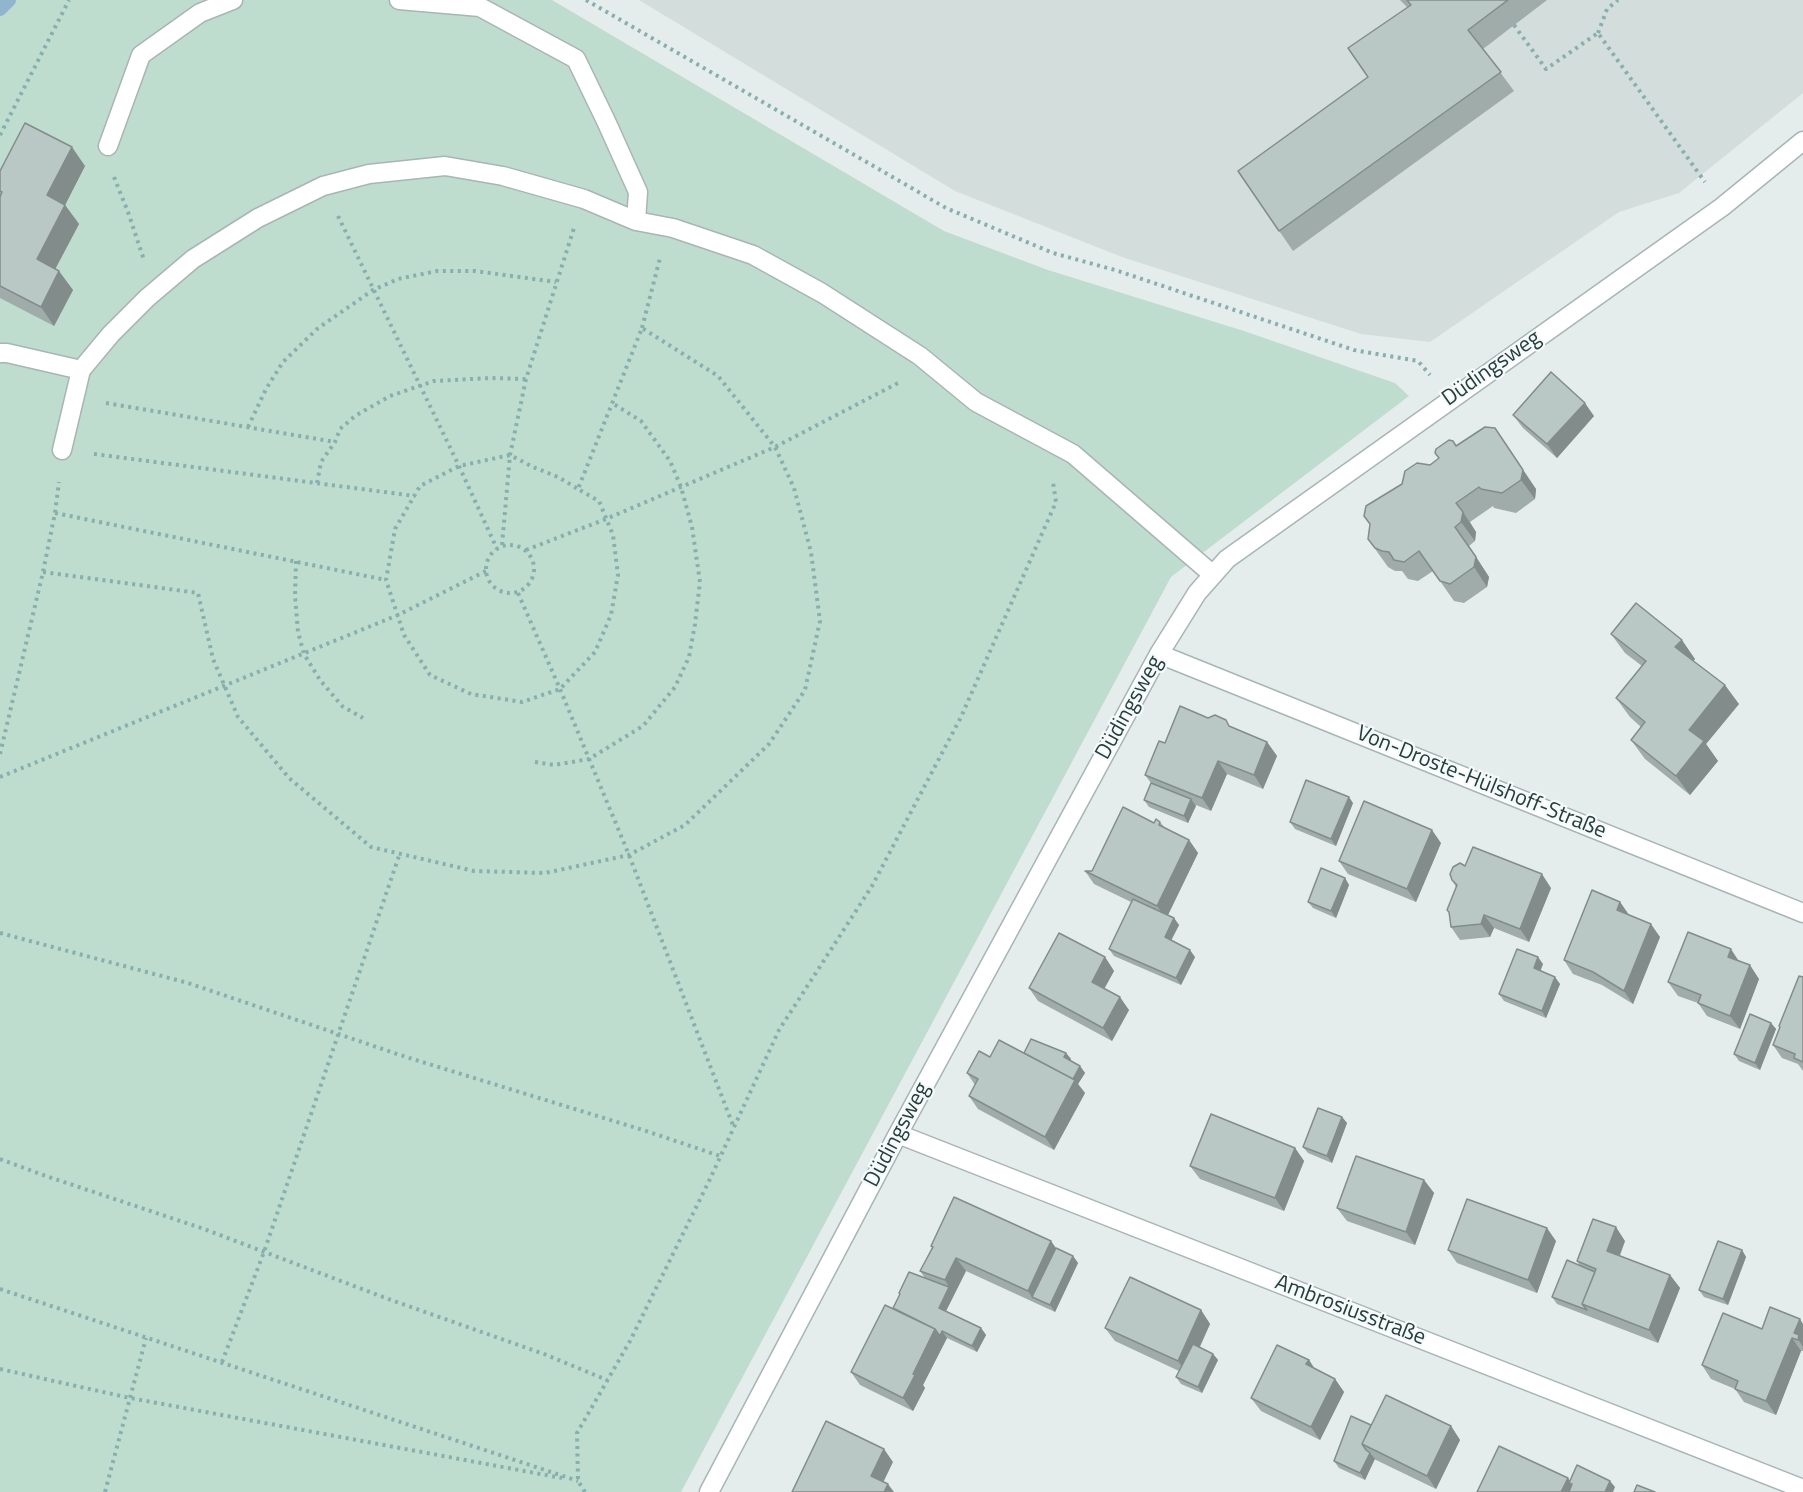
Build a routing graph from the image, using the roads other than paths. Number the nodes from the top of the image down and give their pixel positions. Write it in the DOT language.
graph roads {
  1 [pos="233,0"];
  2 [pos="399,0"];
  3 [pos="1803,141"];
  4 [pos="108,146"];
  5 [pos="636,221"];
  6 [pos="0,353"];
  7 [pos="81,370"];
  8 [pos="62,450"];
  9 [pos="1212,574"];
  10 [pos="1159,654"];
  11 [pos="1803,913"];
  12 [pos="898,1134"];
  13 [pos="1803,1489"];
  14 [pos="709,1492"];
  1 -- 4 [label="street"];
  2 -- 5 [label="street"];
  3 -- 9 [label="street, Düdingsweg"];
  5 -- 7 [label="street"];
  5 -- 9 [label="street"];
  6 -- 7 [label="street"];
  7 -- 8 [label="street"];
  9 -- 10 [label="street, Düdingsweg"];
  10 -- 11 [label="street, Von-Droste-Hülshoff-Straße"];
  10 -- 12 [label="street, Düdingsweg"];
  12 -- 13 [label="street, Ambrosiusstraße"];
  12 -- 14 [label="street, Düdingsweg"];
}
